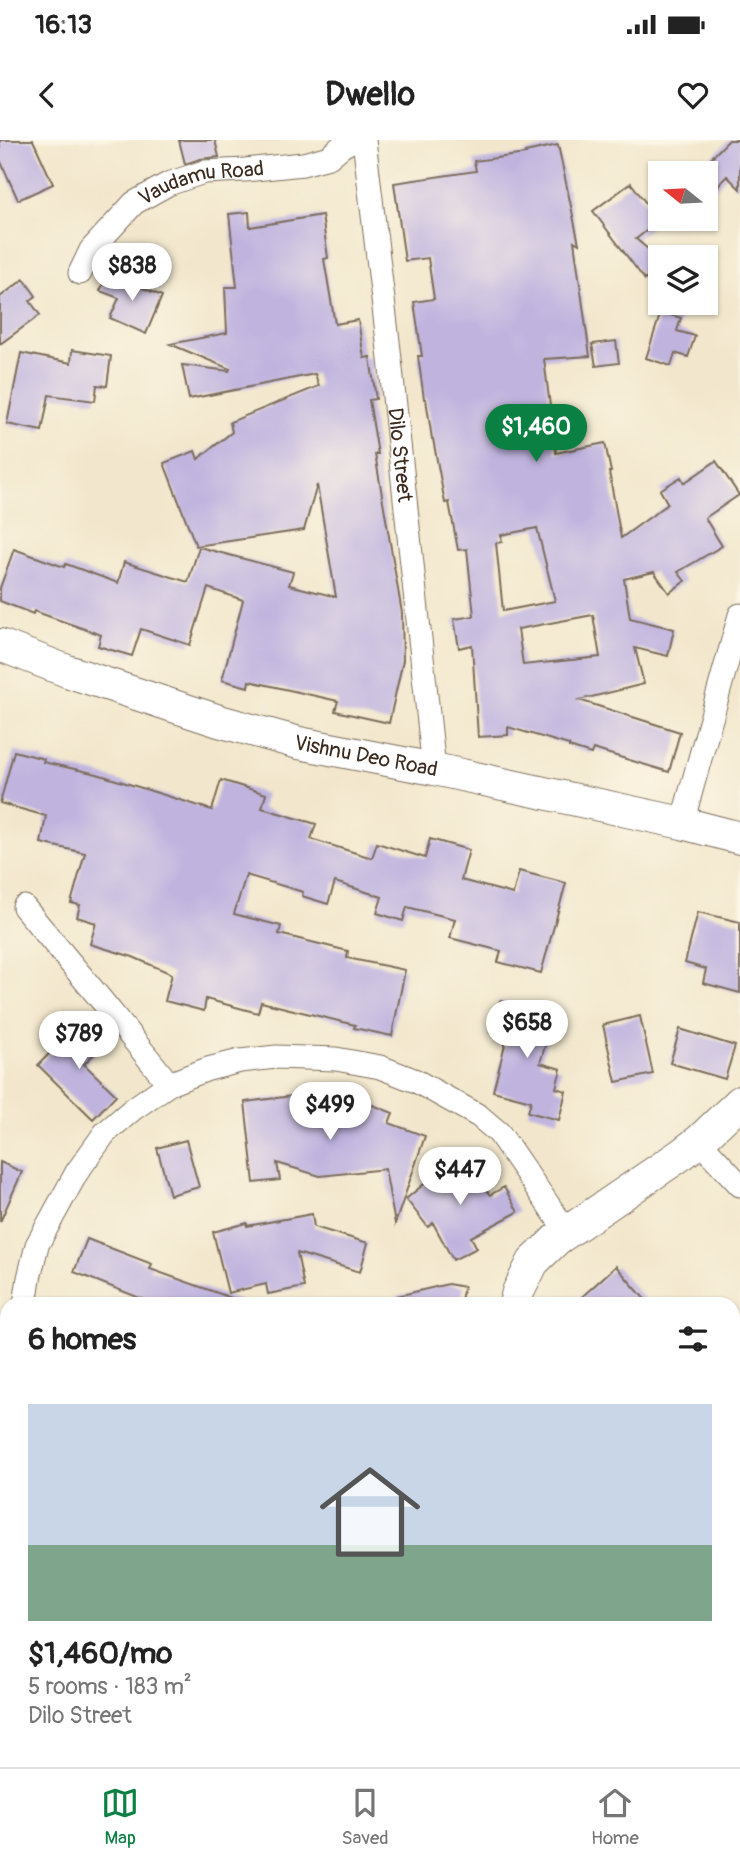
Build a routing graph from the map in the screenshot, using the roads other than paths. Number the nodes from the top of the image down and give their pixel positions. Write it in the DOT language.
graph roads {
  1 [pos="353,140"];
  2 [pos="364,140"];
  3 [pos="80,273"];
  4 [pos="740,615"];
  5 [pos="0,645"];
  6 [pos="434,769"];
  7 [pos="682,823"];
  8 [pos="740,838"];
  9 [pos="24,907"];
  10 [pos="169,1084"];
  11 [pos="740,1102"];
  12 [pos="699,1141"];
  13 [pos="740,1185"];
  14 [pos="567,1232"];
  15 [pos="26,1297"];
  16 [pos="517,1297"];
  1 -- 3 [label="street, Vaudamu Road"];
  2 -- 6 [label="street, Dilo Street"];
  4 -- 7 [label="street"];
  5 -- 6 [label="street, Vishnu Deo Road"];
  6 -- 7 [label="street, Vishnu Deo Road"];
  7 -- 8 [label="street, Vishnu Deo Road"];
  9 -- 10 [label="street"];
  10 -- 14 [label="street"];
  10 -- 15 [label="street"];
  11 -- 12 [label="street"];
  12 -- 13 [label="street"];
  12 -- 14 [label="street"];
  14 -- 16 [label="street"];
}
